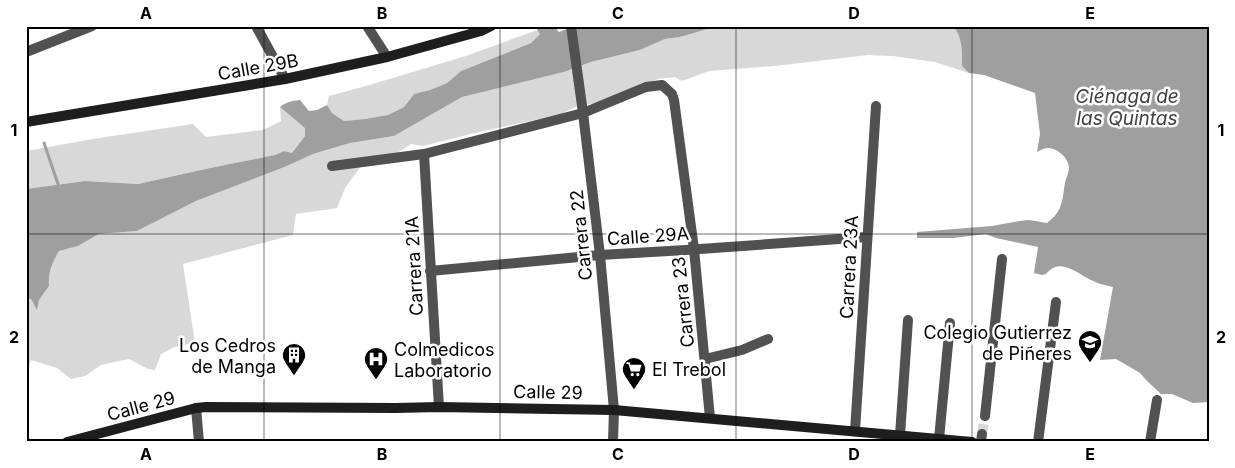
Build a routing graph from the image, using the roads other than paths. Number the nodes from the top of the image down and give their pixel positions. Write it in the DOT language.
graph roads {
  1 [pos="92,26"];
  2 [pos="256,26"];
  3 [pos="367,26"];
  4 [pos="491,26"];
  5 [pos="571,26"];
  6 [pos="480,29"];
  7 [pos="26,52"];
  8 [pos="387,57"];
  9 [pos="285,79"];
  10 [pos="876,106"];
  11 [pos="583,108"];
  12 [pos="26,122"];
  13 [pos="424,154"];
  14 [pos="332,166"];
  15 [pos="867,237"];
  16 [pos="694,249"];
  17 [pos="600,255"];
  18 [pos="1002,259"];
  19 [pos="430,271"];
  20 [pos="1056,302"];
  21 [pos="908,320"];
  22 [pos="950,323"];
  23 [pos="768,339"];
  24 [pos="705,358"];
  25 [pos="1158,400"];
  26 [pos="439,407"];
  27 [pos="196,408"];
  28 [pos="614,410"];
  29 [pos="985,416"];
  30 [pos="710,418"];
  31 [pos="855,430"];
  32 [pos="900,435"];
  33 [pos="939,439"];
  34 [pos="67,442"];
  35 [pos="199,442"];
  36 [pos="613,442"];
  37 [pos="972,442"];
  38 [pos="1038,442"];
  39 [pos="1150,442"];
  1 -- 7 [label="street"];
  2 -- 9 [label="street"];
  3 -- 8 [label="street"];
  4 -- 6 [label="main road, Calle 29B"];
  5 -- 11 [label="street, Carrera 22"];
  6 -- 8 [label="main road, Calle 29B"];
  8 -- 9 [label="main road, Calle 29B"];
  9 -- 12 [label="main road, Calle 29B"];
  10 -- 15 [label="street, Carrera 23A"];
  11 -- 13 [label="street"];
  11 -- 16 [label="street, Carrera 23"];
  11 -- 17 [label="street, Carrera 22"];
  13 -- 14 [label="street"];
  13 -- 19 [label="street, Carrera 21A"];
  15 -- 16 [label="street, Calle 29A"];
  15 -- 31 [label="street, Carrera 23A"];
  16 -- 17 [label="street, Calle 29A"];
  16 -- 24 [label="street, Carrera 23"];
  17 -- 19 [label="street, Calle 29A"];
  17 -- 28 [label="street, Carrera 22"];
  18 -- 29 [label="street"];
  19 -- 26 [label="street, Carrera 21A"];
  20 -- 38 [label="street"];
  21 -- 32 [label="street"];
  22 -- 33 [label="street"];
  23 -- 24 [label="street"];
  24 -- 30 [label="street, Carrera 23"];
  25 -- 39 [label="street"];
  26 -- 27 [label="main road, Calle 29"];
  26 -- 28 [label="main road, Calle 29"];
  27 -- 34 [label="main road, Calle 29"];
  27 -- 35 [label="street"];
  28 -- 30 [label="main road, Calle 29"];
  28 -- 36 [label="street, Carrera 22"];
  30 -- 31 [label="main road, Calle 29"];
  31 -- 32 [label="main road, Calle 29"];
  32 -- 33 [label="main road, Calle 29"];
  33 -- 37 [label="main road, Calle 29"];
}
